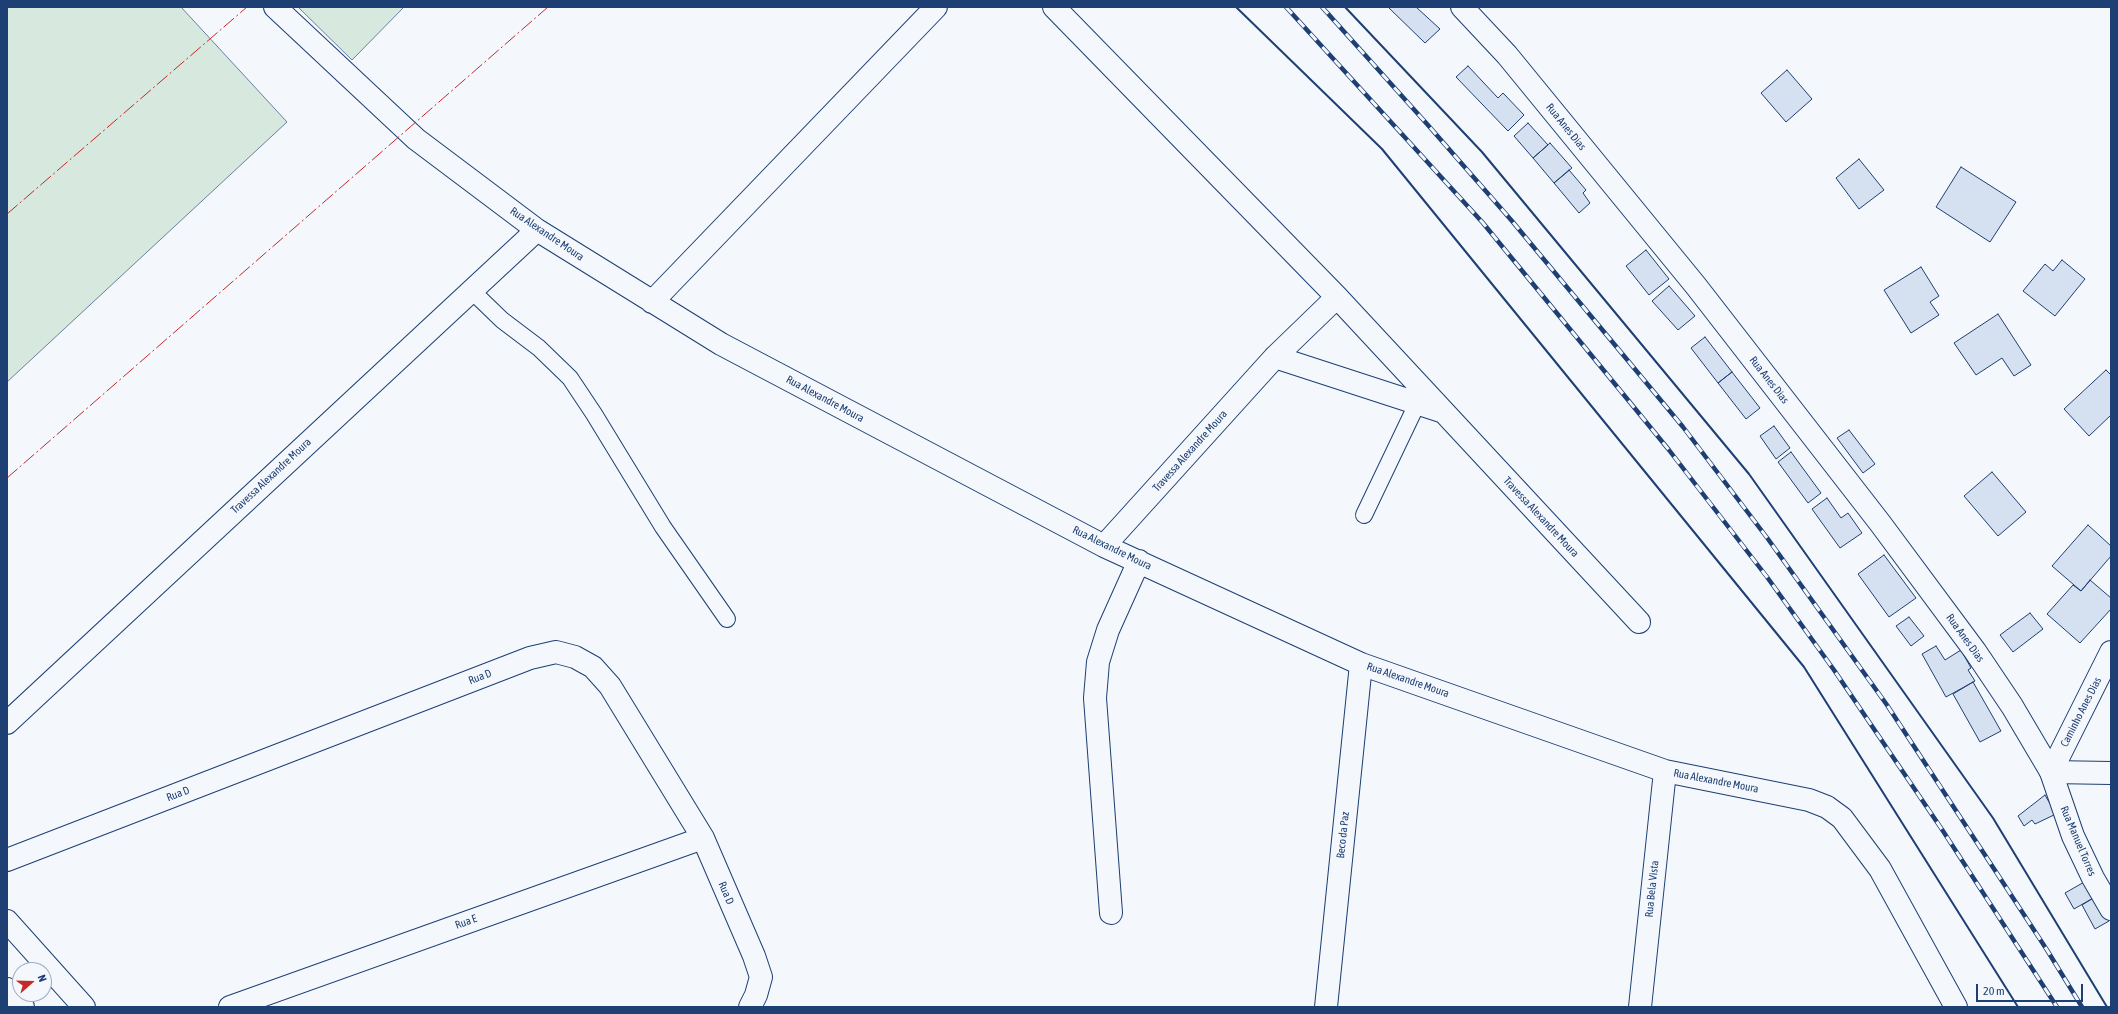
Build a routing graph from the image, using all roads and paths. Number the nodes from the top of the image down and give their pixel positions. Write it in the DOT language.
graph roads {
  1 [pos="275,7"];
  2 [pos="936,7"];
  3 [pos="1054,7"];
  4 [pos="1462,7"];
  5 [pos="537,230"];
  6 [pos="471,290"];
  7 [pos="1338,297"];
  8 [pos="652,302"];
  9 [pos="1275,357"];
  10 [pos="1417,404"];
  11 [pos="1442,411"];
  12 [pos="1364,515"];
  13 [pos="1104,546"];
  14 [pos="1139,561"];
  15 [pos="727,618"];
  16 [pos="1639,622"];
  17 [pos="2111,652"];
  18 [pos="1361,664"];
  19 [pos="7,723"];
  20 [pos="1665,771"];
  21 [pos="2051,772"];
  22 [pos="2111,773"];
  23 [pos="702,838"];
  24 [pos="7,860"];
  25 [pos="2111,909"];
  26 [pos="1111,913"];
  27 [pos="7,921"];
  28 [pos="7,989"];
  29 [pos="23,1007"];
  30 [pos="84,1007"];
  31 [pos="230,1007"];
  32 [pos="750,1007"];
  33 [pos="1326,1007"];
  34 [pos="1640,1007"];
  35 [pos="1956,1007"];
  1 -- 5 [label="street, Rua Alexandre Moura"];
  2 -- 8 [label="street"];
  3 -- 7 [label="street"];
  4 -- 21 [label="street, Rua Anes Dias"];
  5 -- 6 [label="street, Travessa Alexandre Moura"];
  5 -- 8 [label="street, Rua Alexandre Moura"];
  6 -- 15 [label="lane"];
  6 -- 19 [label="street, Travessa Alexandre Moura"];
  7 -- 9 [label="street, Travessa Alexandre Moura"];
  7 -- 11 [label="street, Travessa Alexandre Moura"];
  8 -- 13 [label="street, Rua Alexandre Moura"];
  9 -- 10 [label="street"];
  9 -- 13 [label="street, Travessa Alexandre Moura"];
  10 -- 11 [label="street"];
  10 -- 12 [label="lane"];
  11 -- 16 [label="street, Travessa Alexandre Moura"];
  13 -- 14 [label="street, Rua Alexandre Moura"];
  14 -- 18 [label="street, Rua Alexandre Moura"];
  14 -- 26 [label="street"];
  17 -- 21 [label="street, Caminho Anes Dias"];
  18 -- 20 [label="street, Rua Alexandre Moura"];
  18 -- 33 [label="street, Beco da Paz"];
  20 -- 34 [label="street, Rua Bela Vista"];
  20 -- 35 [label="street, Rua Alexandre Moura"];
  21 -- 22 [label="street"];
  21 -- 25 [label="street, Rua Manuel Torres"];
  23 -- 24 [label="street, Rua D"];
  23 -- 31 [label="street, Rua E"];
  23 -- 32 [label="street, Rua D"];
  27 -- 30 [label="street"];
  28 -- 29 [label="street"];
}
